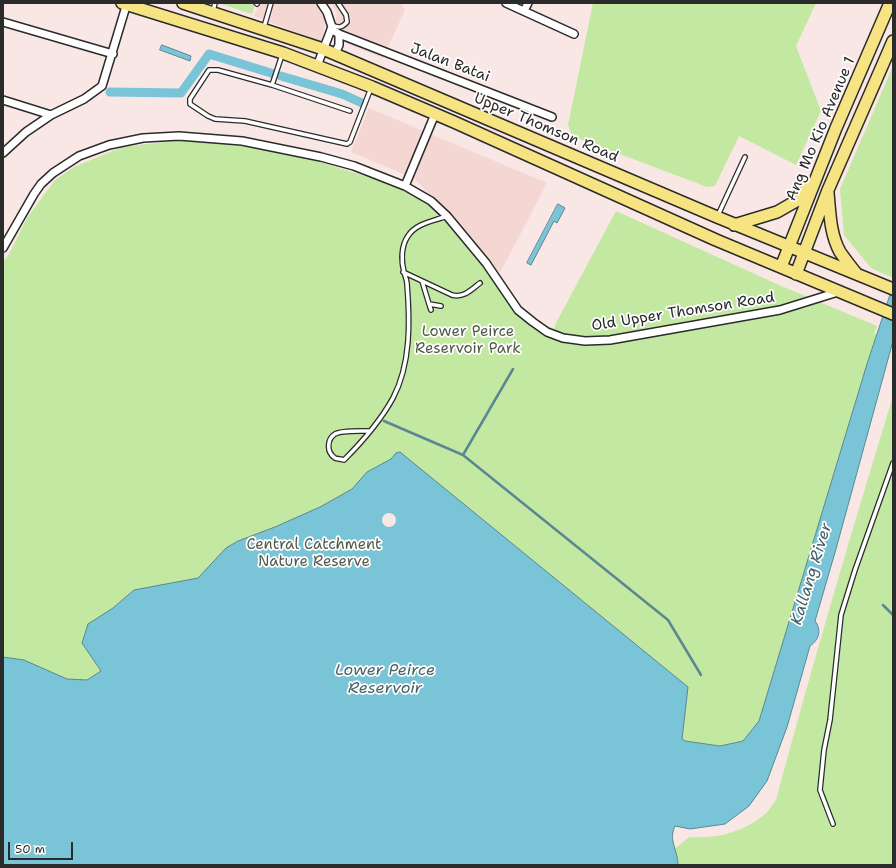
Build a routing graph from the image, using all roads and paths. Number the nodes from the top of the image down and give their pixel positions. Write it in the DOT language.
graph roads {
  1 [pos="183,3"];
  2 [pos="271,3"];
  3 [pos="321,3"];
  4 [pos="338,3"];
  5 [pos="506,3"];
  6 [pos="528,3"];
  7 [pos="890,3"];
  8 [pos="125,4"];
  9 [pos="214,7"];
  10 [pos="524,11"];
  11 [pos="3,22"];
  12 [pos="331,27"];
  13 [pos="263,28"];
  14 [pos="339,34"];
  15 [pos="574,34"];
  16 [pos="893,41"];
  17 [pos="323,49"];
  18 [pos="113,54"];
  19 [pos="282,54"];
  20 [pos="335,54"];
  21 [pos="317,66"];
  22 [pos="272,85"];
  23 [pos="372,87"];
  24 [pos="3,100"];
  25 [pos="350,111"];
  26 [pos="51,114"];
  27 [pos="435,114"];
  28 [pos="552,117"];
  29 [pos="3,153"];
  30 [pos="745,157"];
  31 [pos="817,174"];
  32 [pos="405,186"];
  33 [pos="828,190"];
  34 [pos="447,216"];
  35 [pos="717,218"];
  36 [pos="734,224"];
  37 [pos="789,246"];
  38 [pos="3,248"];
  39 [pos="804,252"];
  40 [pos="781,268"];
  41 [pos="403,272"];
  42 [pos="796,274"];
  43 [pos="856,274"];
  44 [pos="422,281"];
  45 [pos="480,283"];
  46 [pos="891,289"];
  47 [pos="838,292"];
  48 [pos="429,304"];
  49 [pos="441,306"];
  50 [pos="431,310"];
  51 [pos="893,314"];
  52 [pos="370,431"];
  53 [pos="893,463"];
  54 [pos="891,473"];
  55 [pos="833,824"];
  1 -- 9 [label="main road, Upper Thomson Road"];
  2 -- 13 [label="lane"];
  3 -- 12 [label="street"];
  4 -- 12 [label="lane"];
  5 -- 10 [label="street"];
  6 -- 10 [label="street"];
  7 -- 31 [label="main road, Ang Mo Kio Avenue 1"];
  8 -- 18 [label="street"];
  8 -- 19 [label="main road, Upper Thomson Road"];
  9 -- 13 [label="main road, Upper Thomson Road"];
  10 -- 15 [label="street"];
  11 -- 18 [label="street"];
  12 -- 14 [label="street, Jalan Batai"];
  12 -- 17 [label="street"];
  13 -- 17 [label="main road, Upper Thomson Road"];
  14 -- 20 [label="street"];
  14 -- 28 [label="street, Jalan Batai"];
  16 -- 33 [label="main road, Ang Mo Kio Avenue 1"];
  17 -- 20 [label="main road, Upper Thomson Road"];
  17 -- 21 [label="street"];
  18 -- 26 [label="street"];
  19 -- 21 [label="main road, Upper Thomson Road"];
  19 -- 22 [label="lane"];
  20 -- 35 [label="main road, Upper Thomson Road"];
  21 -- 23 [label="main road, Upper Thomson Road"];
  22 -- 23 [label="lane"];
  22 -- 25 [label="lane"];
  23 -- 27 [label="main road, Upper Thomson Road"];
  24 -- 26 [label="street"];
  26 -- 29 [label="street"];
  27 -- 32 [label="street"];
  27 -- 40 [label="main road, Upper Thomson Road"];
  30 -- 35 [label="lane"];
  31 -- 36 [label="main road"];
  31 -- 37 [label="main road, Ang Mo Kio Avenue 1"];
  32 -- 34 [label="street, Old Upper Thomson Road"];
  32 -- 38 [label="street, Old Upper Thomson Road"];
  33 -- 39 [label="main road, Ang Mo Kio Avenue 1"];
  33 -- 43 [label="main road"];
  34 -- 41 [label="lane"];
  34 -- 47 [label="street, Old Upper Thomson Road"];
  35 -- 36 [label="main road, Upper Thomson Road"];
  36 -- 37 [label="main road, Upper Thomson Road"];
  37 -- 39 [label="main road, Upper Thomson Road"];
  37 -- 40 [label="main road, Ang Mo Kio Avenue 1"];
  39 -- 42 [label="main road, Ang Mo Kio Avenue 1"];
  39 -- 43 [label="main road, Upper Thomson Road"];
  40 -- 42 [label="main road, Upper Thomson Road"];
  41 -- 44 [label="lane"];
  41 -- 52 [label="lane"];
  42 -- 47 [label="main road, Upper Thomson Road"];
  43 -- 46 [label="main road, Upper Thomson Road"];
  44 -- 45 [label="lane"];
  44 -- 48 [label="lane"];
  47 -- 51 [label="main road, Upper Thomson Road"];
  48 -- 49 [label="lane"];
  48 -- 50 [label="lane"];
  52 -- 52 [label="lane"];
  53 -- 54 [label="lane"];
  54 -- 55 [label="lane"];
}
